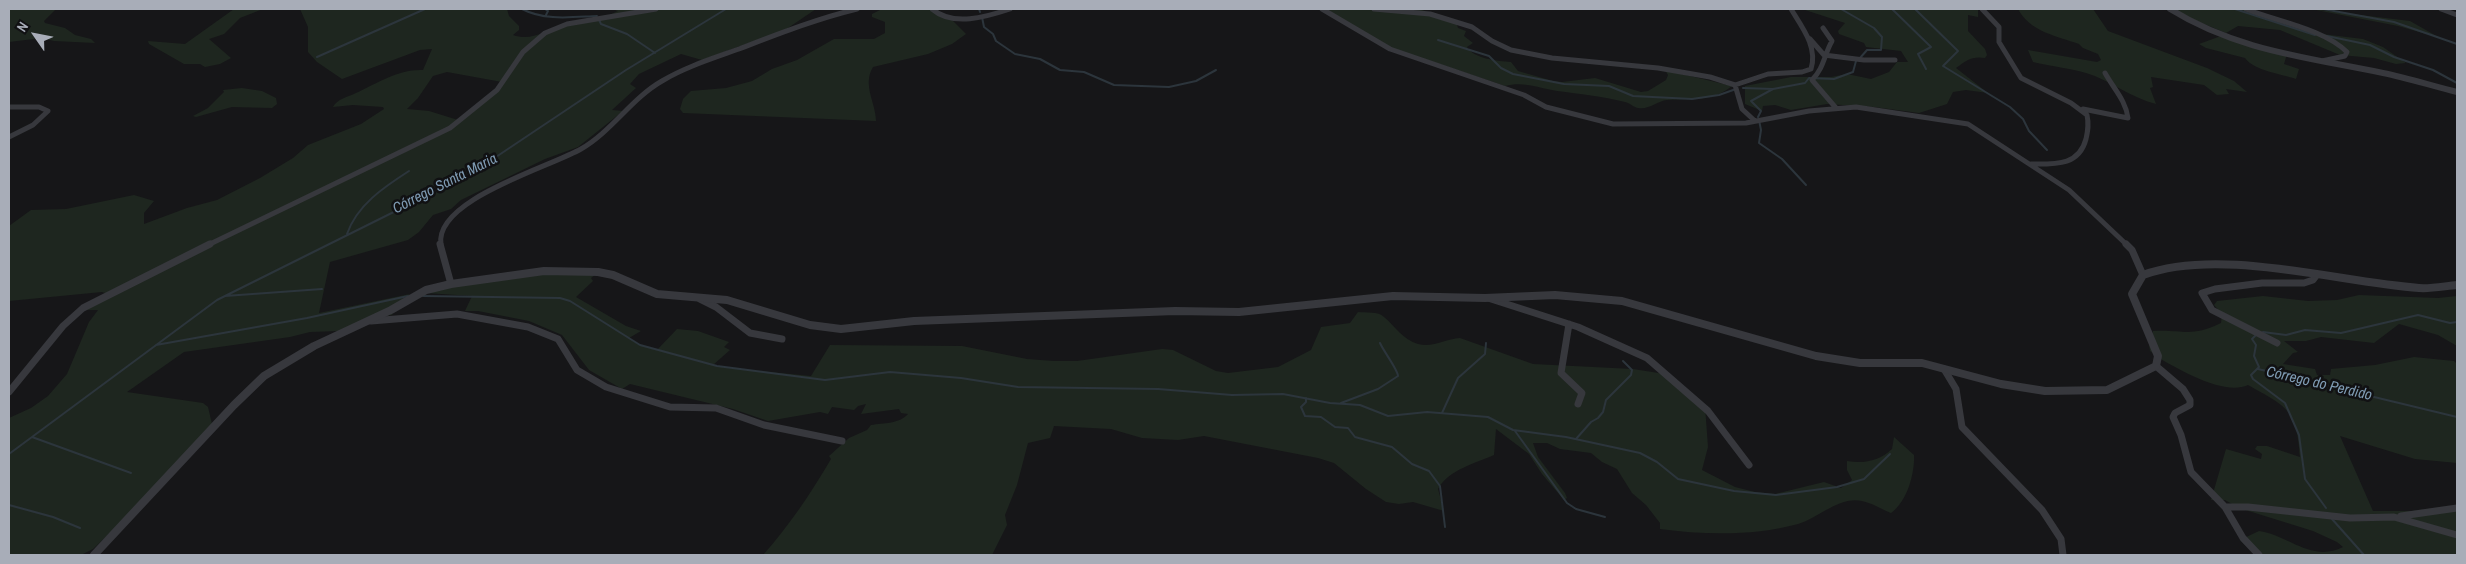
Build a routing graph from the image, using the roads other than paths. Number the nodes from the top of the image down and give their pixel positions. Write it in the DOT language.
graph roads {
  1 [pos="656,9"];
  2 [pos="856,9"];
  3 [pos="932,9"];
  4 [pos="1010,9"];
  5 [pos="1322,9"];
  6 [pos="1374,9"];
  7 [pos="1791,9"];
  8 [pos="1982,9"];
  9 [pos="2170,9"];
  10 [pos="2246,9"];
  11 [pos="2441,9"];
  12 [pos="2457,15"];
  13 [pos="1823,28"];
  14 [pos="1809,38"];
  15 [pos="1824,55"];
  16 [pos="1895,60"];
  17 [pos="2316,62"];
  18 [pos="2105,73"];
  19 [pos="1735,85"];
  20 [pos="2457,92"];
  21 [pos="9,107"];
  22 [pos="1836,108"];
  23 [pos="2081,109"];
  24 [pos="1755,121"];
  25 [pos="9,133"];
  26 [pos="16,134"];
  27 [pos="9,137"];
  28 [pos="2030,164"];
  29 [pos="2144,275"];
  30 [pos="2316,276"];
  31 [pos="451,284"];
  32 [pos="2457,285"];
  33 [pos="695,297"];
  34 [pos="1485,298"];
  35 [pos="368,321"];
  36 [pos="1569,324"];
  37 [pos="782,339"];
  38 [pos="2277,343"];
  39 [pos="2156,366"];
  40 [pos="1944,369"];
  41 [pos="9,392"];
  42 [pos="1578,404"];
  43 [pos="842,441"];
  44 [pos="1749,465"];
  45 [pos="2225,507"];
  46 [pos="2457,508"];
  47 [pos="2394,517"];
  48 [pos="2457,535"];
  49 [pos="94,555"];
  50 [pos="2063,555"];
  51 [pos="2259,555"];
  1 -- 41 [label="street"];
  2 -- 31 [label="street"];
  3 -- 4 [label="street"];
  5 -- 24 [label="street"];
  6 -- 19 [label="street"];
  7 -- 14 [label="street"];
  8 -- 23 [label="street"];
  9 -- 17 [label="street"];
  10 -- 17 [label="street"];
  11 -- 12 [label="street"];
  13 -- 15 [label="street"];
  14 -- 15 [label="street"];
  14 -- 19 [label="street"];
  15 -- 16 [label="street"];
  15 -- 22 [label="street"];
  17 -- 20 [label="street"];
  18 -- 23 [label="street"];
  19 -- 24 [label="street"];
  21 -- 26 [label="street"];
  22 -- 24 [label="street"];
  22 -- 28 [label="street"];
  23 -- 28 [label="street"];
  25 -- 26 [label="street"];
  26 -- 27 [label="street"];
  28 -- 29 [label="street"];
  29 -- 30 [label="street"];
  29 -- 39 [label="street"];
  30 -- 32 [label="street"];
  30 -- 38 [label="street"];
  31 -- 33 [label="street"];
  31 -- 35 [label="street"];
  33 -- 34 [label="street"];
  33 -- 37 [label="street"];
  34 -- 36 [label="street"];
  34 -- 40 [label="street"];
  35 -- 43 [label="street"];
  35 -- 49 [label="street"];
  36 -- 42 [label="street"];
  36 -- 44 [label="street"];
  39 -- 40 [label="street"];
  39 -- 45 [label="street"];
  40 -- 50 [label="street"];
  45 -- 47 [label="street"];
  45 -- 51 [label="street"];
  46 -- 47 [label="street"];
  47 -- 48 [label="street"];
}
